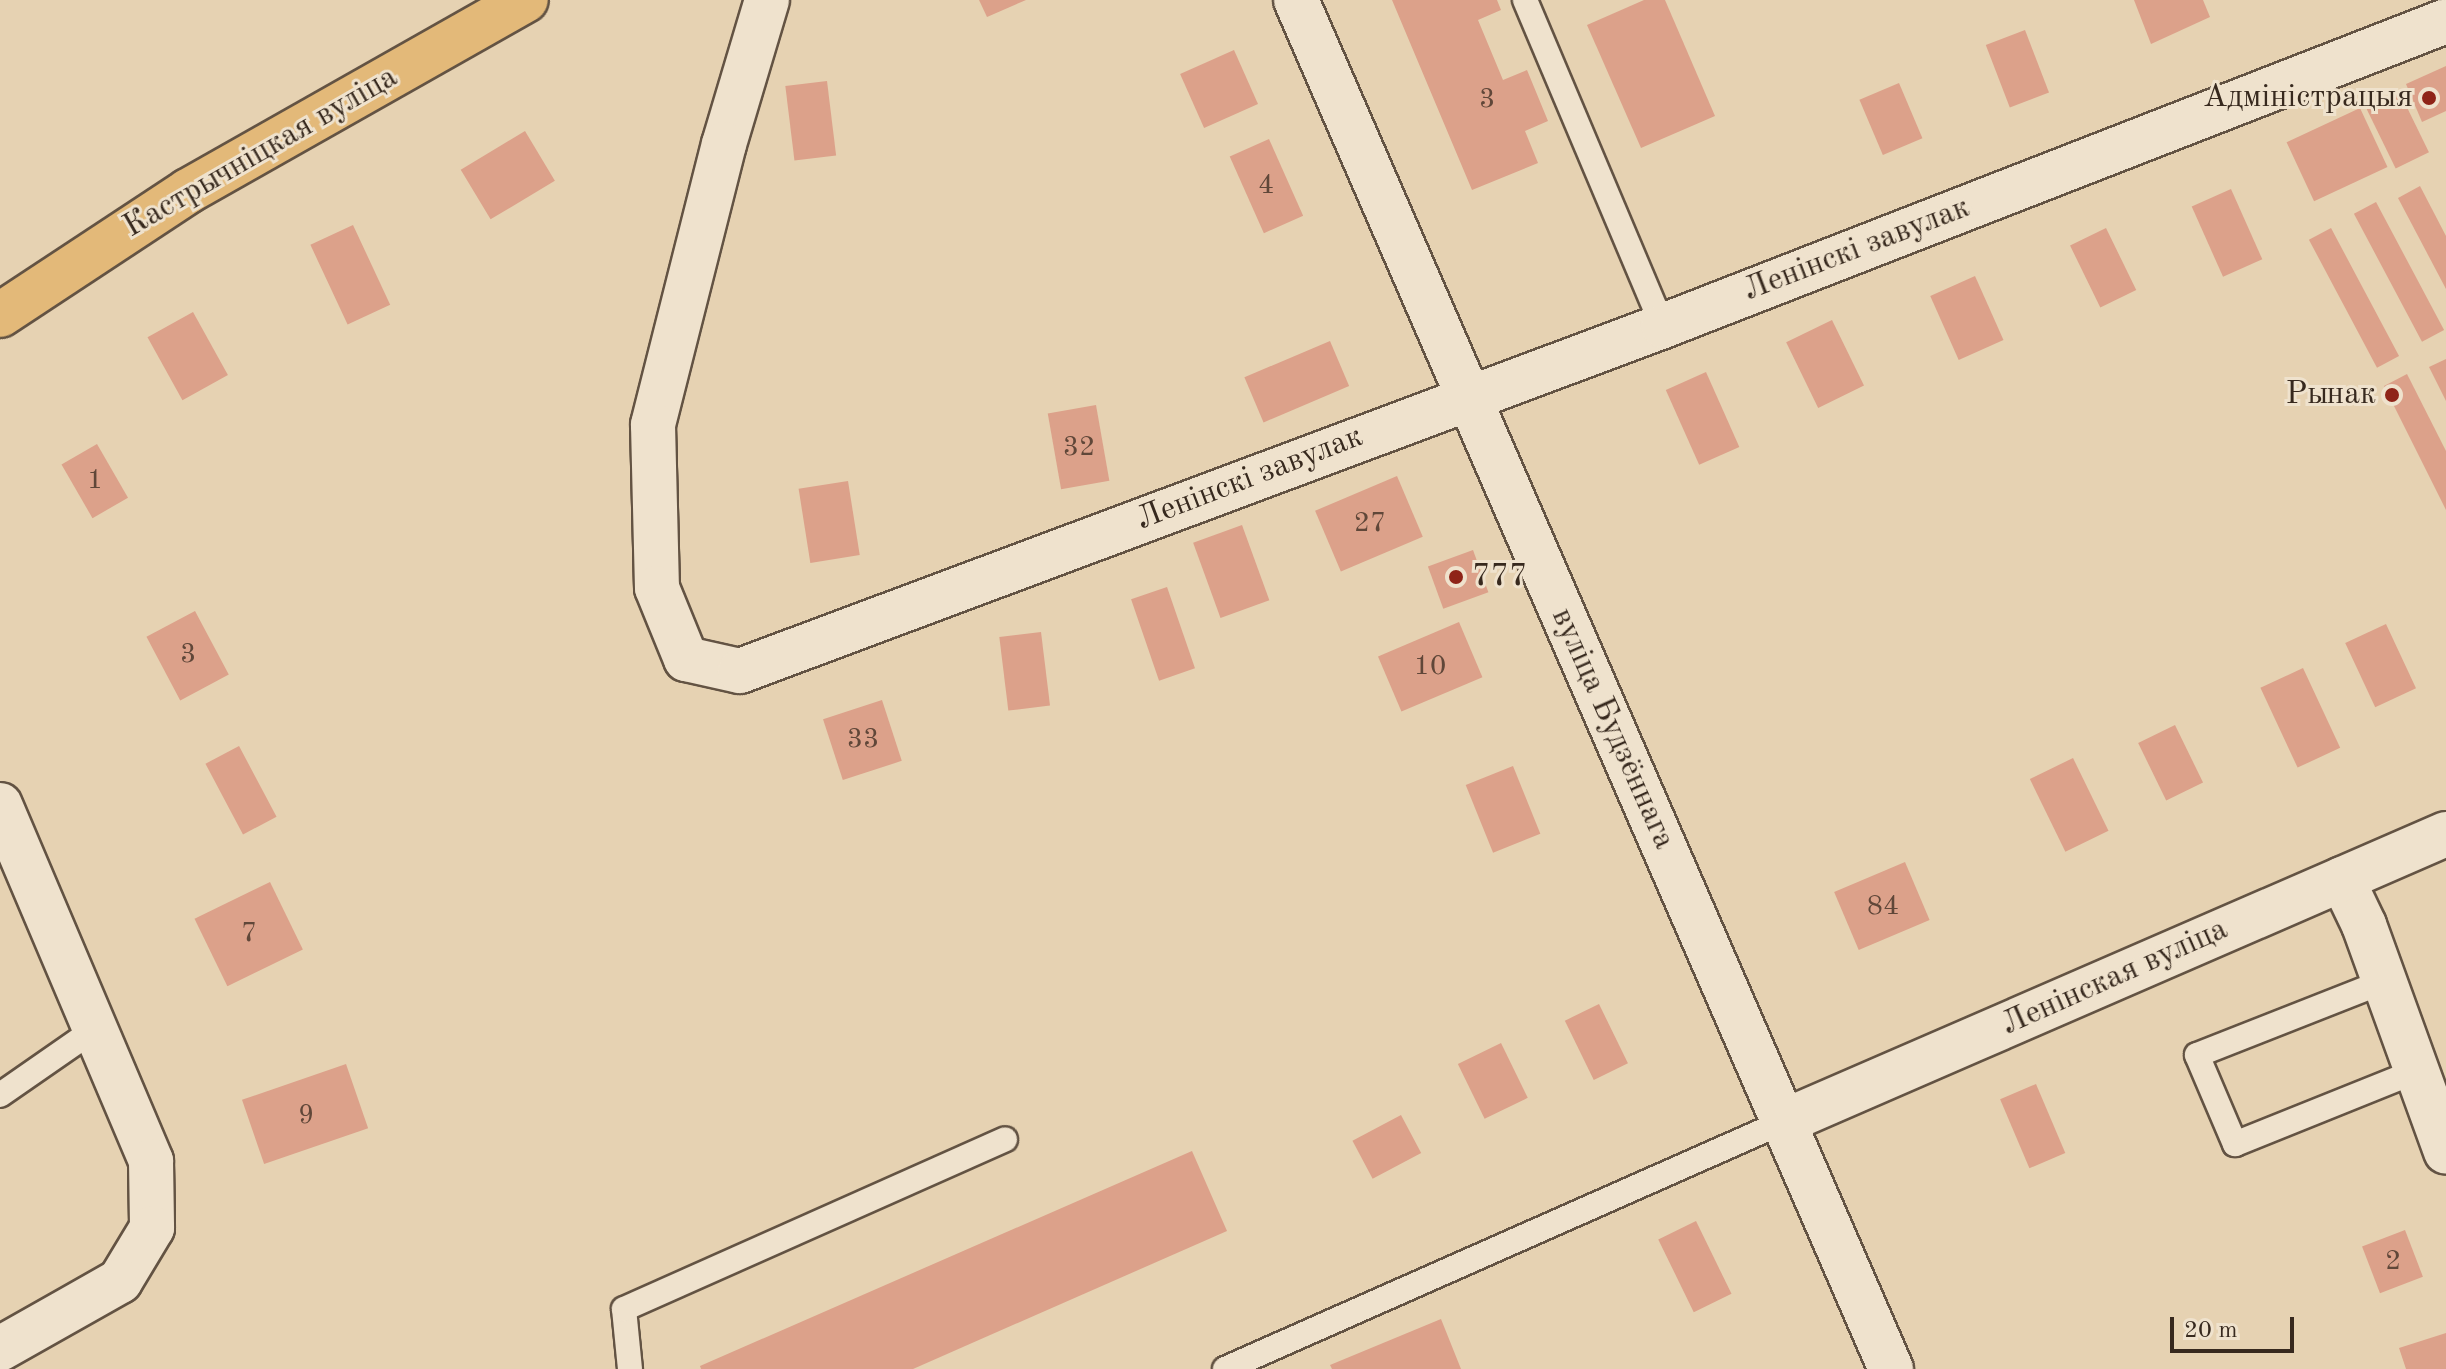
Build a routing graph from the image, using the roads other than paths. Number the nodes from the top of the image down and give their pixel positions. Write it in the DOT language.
graph roads {
  1 [pos="526,0"];
  2 [pos="767,0"];
  3 [pos="1296,0"];
  4 [pos="1525,0"];
  5 [pos="2446,21"];
  6 [pos="0,315"];
  7 [pos="1663,326"];
  8 [pos="1467,399"];
  9 [pos="0,805"];
  10 [pos="2446,834"];
  11 [pos="2342,879"];
  12 [pos="2385,981"];
  13 [pos="95,1029"];
  14 [pos="2417,1071"];
  15 [pos="0,1095"];
  16 [pos="1783,1122"];
  17 [pos="1005,1139"];
  18 [pos="2446,1152"];
  19 [pos="0,1349"];
  20 [pos="630,1369"];
  21 [pos="1225,1369"];
  22 [pos="1891,1369"];
  1 -- 6 [label="main road, Кастрычніцкая вуліца"];
  2 -- 8 [label="street, Ленінскі завулак"];
  3 -- 8 [label="street, вуліца Будзённага"];
  4 -- 7 [label="lane"];
  5 -- 7 [label="street, Ленінскі завулак"];
  7 -- 8 [label="street, Ленінскі завулак"];
  8 -- 16 [label="street, вуліца Будзённага"];
  9 -- 13 [label="street"];
  10 -- 11 [label="street, Ленінская вуліца"];
  11 -- 12 [label="street"];
  11 -- 16 [label="street, Ленінская вуліца"];
  12 -- 14 [label="street"];
  12 -- 14 [label="lane"];
  13 -- 15 [label="lane"];
  13 -- 19 [label="street"];
  14 -- 18 [label="street"];
  16 -- 21 [label="lane"];
  16 -- 22 [label="street, вуліца Будзённага"];
  17 -- 20 [label="lane"];
}
